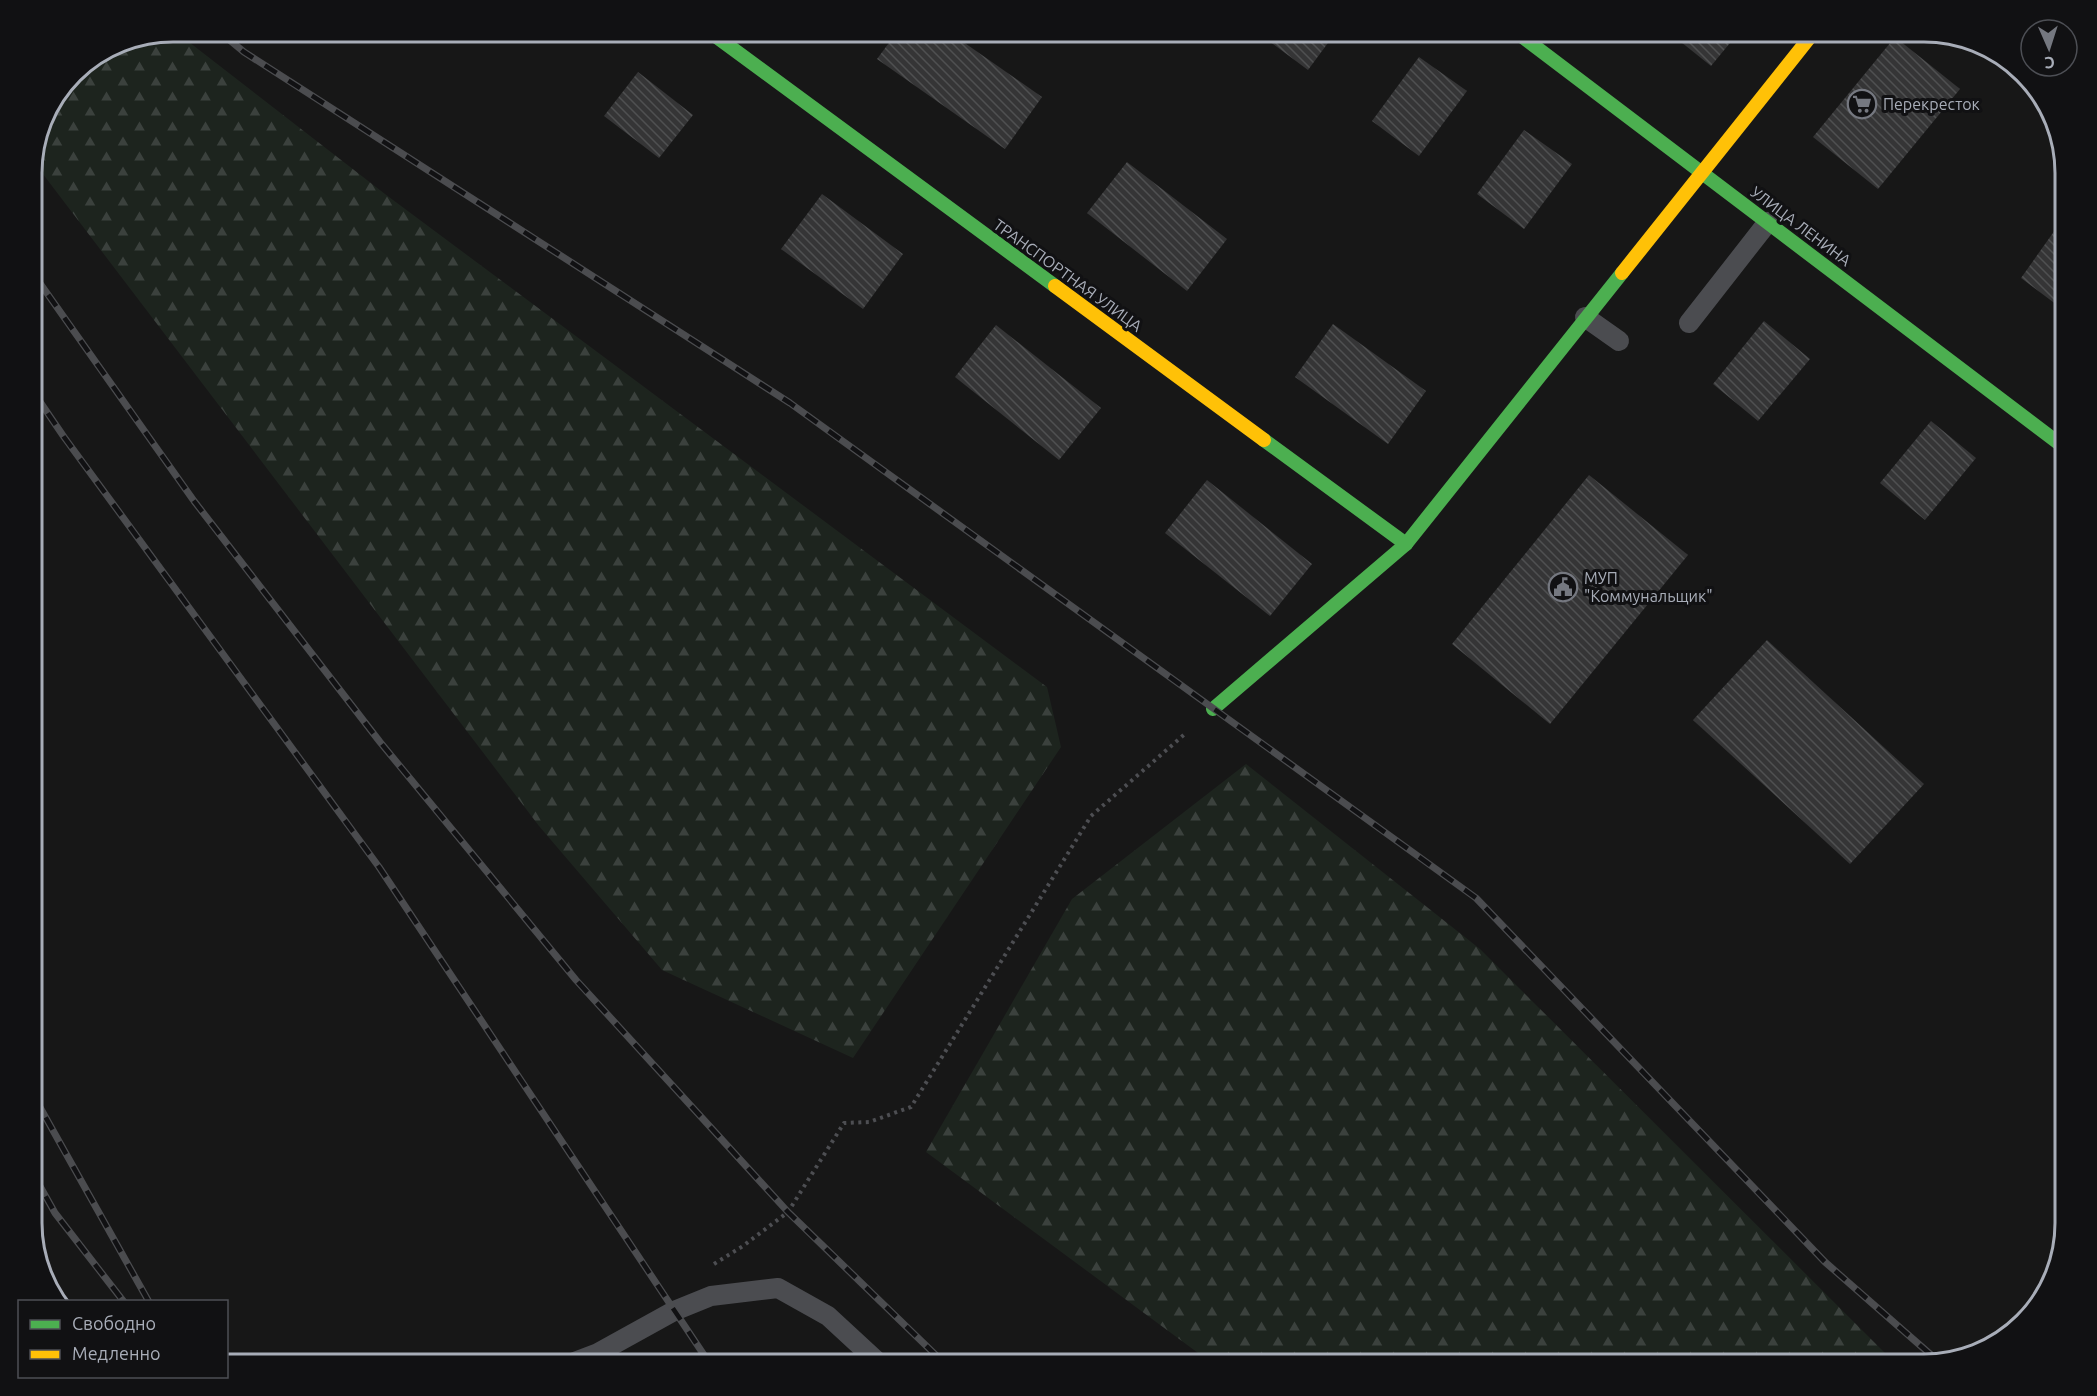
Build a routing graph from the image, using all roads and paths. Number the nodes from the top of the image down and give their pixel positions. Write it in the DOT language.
graph roads {
  1 [pos="724,42"];
  2 [pos="1529,42"];
  3 [pos="1806,42"];
  4 [pos="1702,171"];
  5 [pos="1768,222"];
  6 [pos="1586,317"];
  7 [pos="1689,322"];
  8 [pos="1619,341"];
  9 [pos="2055,440"];
  10 [pos="1406,544"];
  11 [pos="1213,709"];
  12 [pos="706,1269"];
  13 [pos="596,1354"];
  14 [pos="868,1354"];
  1 -- 10 [label="street, ТРАНСПОРТНАЯ УЛИЦА"];
  2 -- 4 [label="street, УЛИЦА ЛЕНИНА"];
  3 -- 4 [label="street"];
  4 -- 5 [label="street, УЛИЦА ЛЕНИНА"];
  4 -- 6 [label="street"];
  5 -- 7 [label="lane"];
  5 -- 9 [label="street, УЛИЦА ЛЕНИНА"];
  6 -- 8 [label="lane"];
  6 -- 10 [label="street"];
  10 -- 11 [label="street"];
  11 -- 12 [label="path"];
  13 -- 14 [label="lane"];
}
